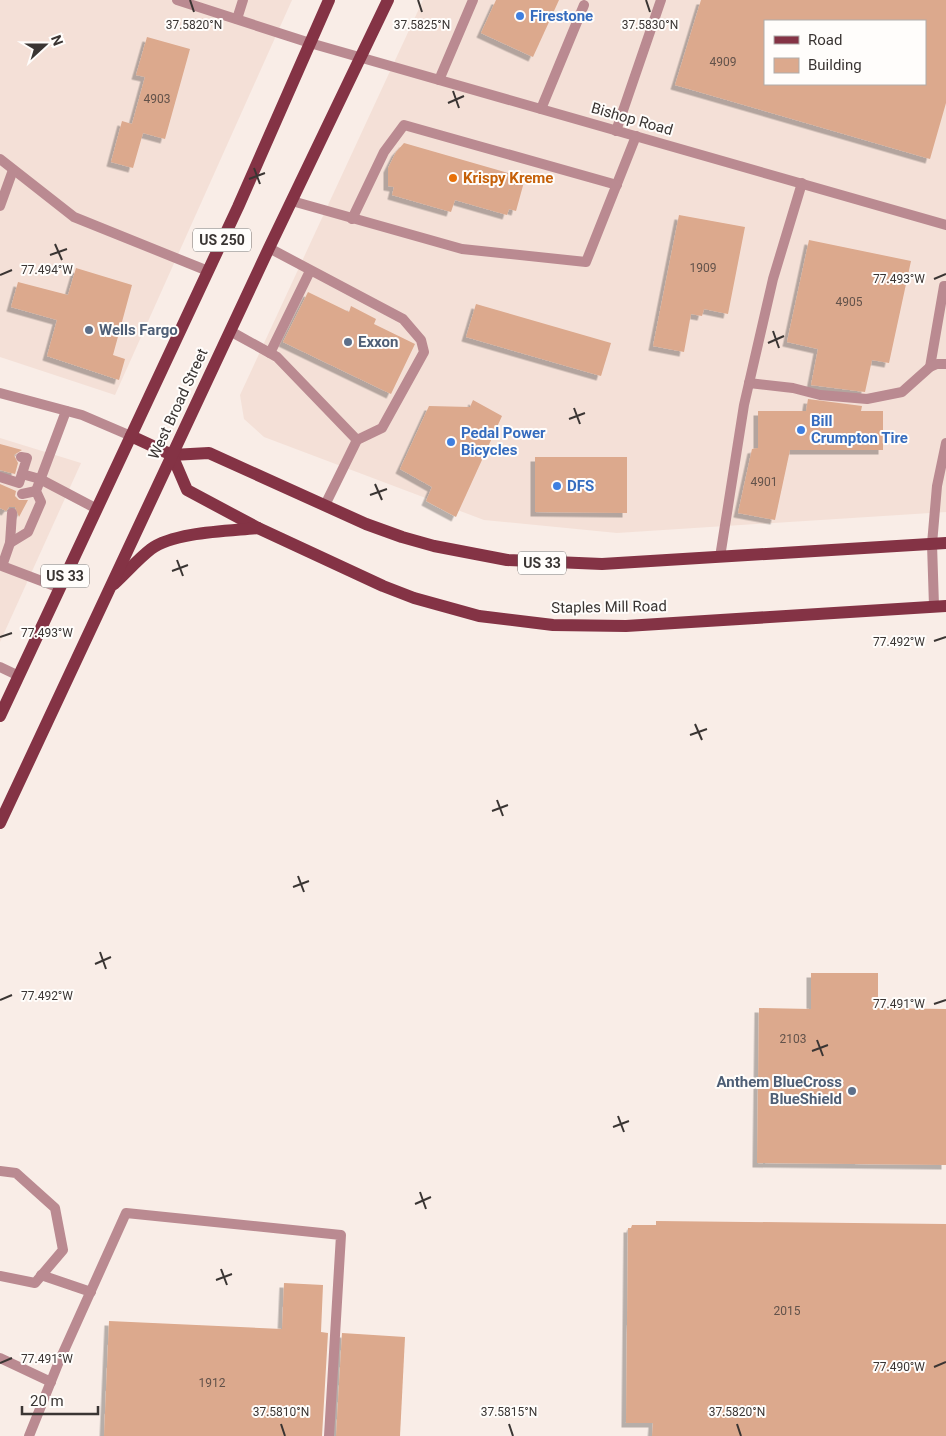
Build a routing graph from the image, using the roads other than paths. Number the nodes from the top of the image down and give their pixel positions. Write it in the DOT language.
graph roads {
  1 [pos="177,0"];
  2 [pos="243,0"];
  3 [pos="329,0"];
  4 [pos="388,0"];
  5 [pos="473,0"];
  6 [pos="661,0"];
  7 [pos="584,5"];
  8 [pos="237,20"];
  9 [pos="310,43"];
  10 [pos="361,58"];
  11 [pos="439,80"];
  12 [pos="541,109"];
  13 [pos="616,131"];
  14 [pos="636,136"];
  15 [pos="0,159"];
  16 [pos="13,170"];
  17 [pos="802,183"];
  18 [pos="617,185"];
  19 [pos="292,201"];
  20 [pos="0,206"];
  21 [pos="352,219"];
  22 [pos="946,225"];
  23 [pos="269,248"];
  24 [pos="208,271"];
  25 [pos="310,271"];
  26 [pos="946,286"];
  27 [pos="230,331"];
  28 [pos="270,353"];
  29 [pos="946,364"];
  30 [pos="930,367"];
  31 [pos="749,383"];
  32 [pos="0,393"];
  33 [pos="66,411"];
  34 [pos="131,436"];
  35 [pos="357,440"];
  36 [pos="946,443"];
  37 [pos="172,455"];
  38 [pos="20,457"];
  39 [pos="22,474"];
  40 [pos="0,477"];
  41 [pos="40,479"];
  42 [pos="36,491"];
  43 [pos="22,494"];
  44 [pos="325,505"];
  45 [pos="97,509"];
  46 [pos="12,513"];
  47 [pos="258,528"];
  48 [pos="10,543"];
  49 [pos="946,543"];
  50 [pos="932,544"];
  51 [pos="720,558"];
  52 [pos="60,588"];
  53 [pos="109,590"];
  54 [pos="940,606"];
  55 [pos="0,668"];
  56 [pos="19,676"];
  57 [pos="0,716"];
  58 [pos="0,823"];
  59 [pos="0,1170"];
  60 [pos="41,1275"];
  61 [pos="0,1276"];
  62 [pos="91,1292"];
  63 [pos="1,1361"];
  64 [pos="51,1382"];
  65 [pos="29,1436"];
  66 [pos="330,1436"];
  1 -- 8 [label="street, Bishop Road"];
  2 -- 8 [label="street"];
  3 -- 9 [label="main road, West Broad Street / US 250"];
  4 -- 10 [label="main road, West Broad Street / US 250"];
  5 -- 11 [label="street"];
  6 -- 13 [label="street"];
  7 -- 12 [label="street"];
  8 -- 9 [label="street, Bishop Road"];
  9 -- 10 [label="street, Bishop Road"];
  9 -- 24 [label="main road, West Broad Street / US 250"];
  10 -- 11 [label="street, Bishop Road"];
  10 -- 19 [label="main road, West Broad Street / US 250"];
  11 -- 12 [label="street, Bishop Road"];
  12 -- 13 [label="street, Bishop Road"];
  13 -- 14 [label="street, Bishop Road"];
  14 -- 17 [label="street, Bishop Road"];
  14 -- 18 [label="street"];
  15 -- 16 [label="street"];
  16 -- 20 [label="street"];
  16 -- 24 [label="street"];
  17 -- 22 [label="street, Bishop Road"];
  17 -- 31 [label="street"];
  18 -- 21 [label="street"];
  18 -- 21 [label="street"];
  19 -- 21 [label="street"];
  19 -- 23 [label="main road, West Broad Street / US 250"];
  23 -- 25 [label="street"];
  23 -- 27 [label="main road, West Broad Street / US 250"];
  24 -- 34 [label="main road, West Broad Street / US 250"];
  25 -- 28 [label="street"];
  25 -- 35 [label="street"];
  26 -- 30 [label="street"];
  27 -- 28 [label="street"];
  27 -- 37 [label="main road, West Broad Street / US 250"];
  28 -- 35 [label="street"];
  29 -- 30 [label="street"];
  30 -- 31 [label="street"];
  31 -- 51 [label="street"];
  32 -- 33 [label="street"];
  33 -- 34 [label="street"];
  33 -- 41 [label="street"];
  34 -- 37 [label="main road, US 33"];
  34 -- 45 [label="main road, West Broad Street / US 33"];
  35 -- 44 [label="street"];
  36 -- 50 [label="street"];
  37 -- 44 [label="main road, US 33"];
  37 -- 47 [label="main road, Staples Mill Road"];
  37 -- 53 [label="main road, West Broad Street / US 250"];
  38 -- 39 [label="street"];
  39 -- 40 [label="street"];
  39 -- 41 [label="street"];
  41 -- 42 [label="street"];
  41 -- 45 [label="street"];
  42 -- 43 [label="street"];
  42 -- 48 [label="street"];
  44 -- 51 [label="main road, US 33"];
  45 -- 52 [label="main road, West Broad Street / US 33"];
  46 -- 48 [label="street"];
  47 -- 53 [label="main road, US 33"];
  47 -- 54 [label="main road, Staples Mill Road"];
  48 -- 52 [label="street"];
  49 -- 50 [label="main road, US 33"];
  50 -- 51 [label="main road, US 33"];
  50 -- 54 [label="street"];
  52 -- 56 [label="main road, West Broad Street / US 33"];
  53 -- 58 [label="main road, West Broad Street / US 33"];
  55 -- 56 [label="street"];
  56 -- 57 [label="main road, West Broad Street / US 33"];
  59 -- 60 [label="street"];
  60 -- 61 [label="street"];
  60 -- 62 [label="street"];
  62 -- 64 [label="street"];
  62 -- 66 [label="street"];
  63 -- 64 [label="street"];
  64 -- 65 [label="street"];
}
